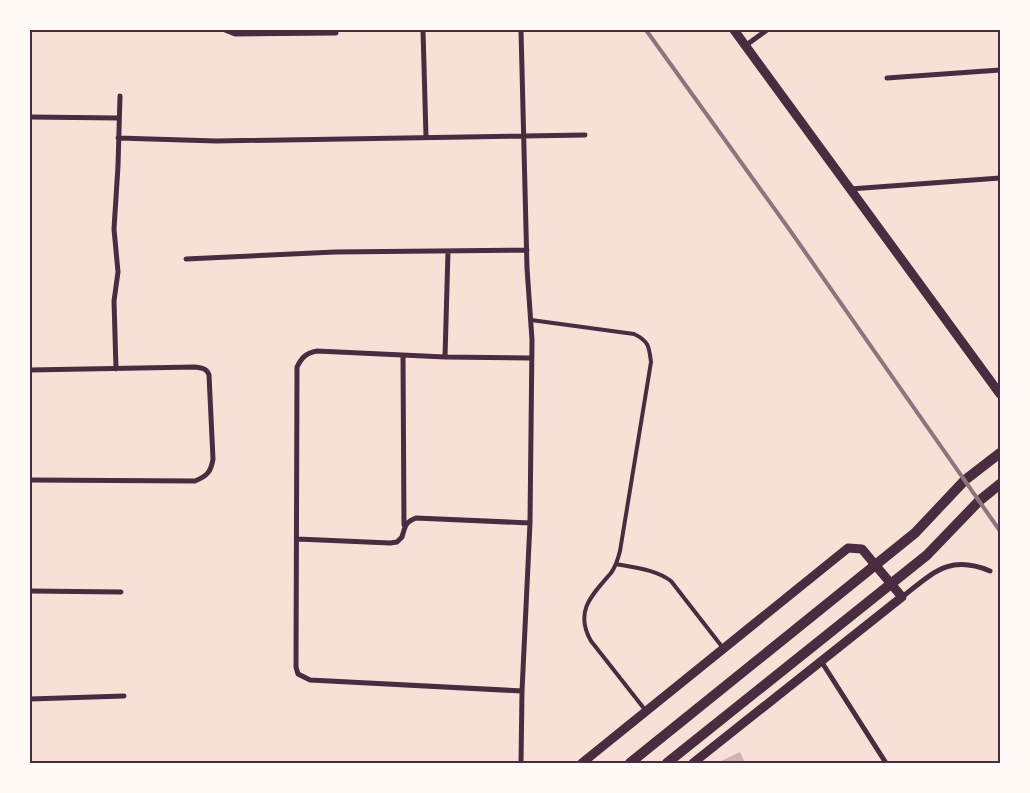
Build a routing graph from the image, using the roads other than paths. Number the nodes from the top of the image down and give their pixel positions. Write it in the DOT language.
graph roads {
  1 [pos="225,30"];
  2 [pos="423,30"];
  3 [pos="521,30"];
  4 [pos="734,30"];
  5 [pos="767,30"];
  6 [pos="336,32"];
  7 [pos="746,46"];
  8 [pos="1000,70"];
  9 [pos="887,78"];
  10 [pos="120,96"];
  11 [pos="30,117"];
  12 [pos="119,118"];
  13 [pos="585,135"];
  14 [pos="523,136"];
  15 [pos="426,137"];
  16 [pos="118,138"];
  17 [pos="1000,178"];
  18 [pos="850,189"];
  19 [pos="527,250"];
  20 [pos="448,251"];
  21 [pos="186,259"];
  22 [pos="531,320"];
  23 [pos="403,356"];
  24 [pos="445,357"];
  25 [pos="531,358"];
  26 [pos="116,369"];
  27 [pos="30,370"];
  28 [pos="1000,394"];
  29 [pos="1000,453"];
  30 [pos="30,480"];
  31 [pos="1000,484"];
  32 [pos="530,523"];
  33 [pos="404,525"];
  34 [pos="297,539"];
  35 [pos="616,564"];
  36 [pos="990,571"];
  37 [pos="30,591"];
  38 [pos="120,592"];
  39 [pos="902,597"];
  40 [pos="723,648"];
  41 [pos="821,660"];
  42 [pos="522,691"];
  43 [pos="124,696"];
  44 [pos="30,699"];
  45 [pos="646,711"];
  46 [pos="521,763"];
  47 [pos="582,763"];
  48 [pos="630,763"];
  49 [pos="667,763"];
  50 [pos="693,763"];
  51 [pos="886,763"];
  1 -- 6 [label="street"];
  2 -- 15 [label="street"];
  3 -- 14 [label="street"];
  4 -- 7 [label="street"];
  5 -- 7 [label="street"];
  7 -- 18 [label="street"];
  8 -- 9 [label="street"];
  10 -- 12 [label="street"];
  11 -- 12 [label="street"];
  12 -- 16 [label="street"];
  13 -- 14 [label="street"];
  14 -- 15 [label="street"];
  14 -- 19 [label="street"];
  15 -- 16 [label="street"];
  16 -- 26 [label="street"];
  17 -- 18 [label="street"];
  18 -- 28 [label="street"];
  19 -- 20 [label="street"];
  19 -- 22 [label="street"];
  20 -- 21 [label="street"];
  20 -- 24 [label="street"];
  22 -- 25 [label="street"];
  22 -- 35 [label="lane"];
  23 -- 24 [label="street"];
  23 -- 33 [label="street"];
  23 -- 34 [label="street"];
  24 -- 25 [label="street"];
  25 -- 32 [label="street"];
  26 -- 27 [label="street"];
  26 -- 30 [label="street"];
  29 -- 48 [label="main road"];
  31 -- 49 [label="main road"];
  32 -- 33 [label="street"];
  32 -- 42 [label="street"];
  33 -- 34 [label="street"];
  34 -- 42 [label="street"];
  35 -- 40 [label="lane"];
  35 -- 45 [label="lane"];
  36 -- 39 [label="street"];
  37 -- 38 [label="street"];
  39 -- 40 [label="street"];
  39 -- 41 [label="street"];
  40 -- 45 [label="street"];
  41 -- 50 [label="street"];
  41 -- 51 [label="street"];
  42 -- 46 [label="street"];
  43 -- 44 [label="street"];
  45 -- 47 [label="street"];
}
